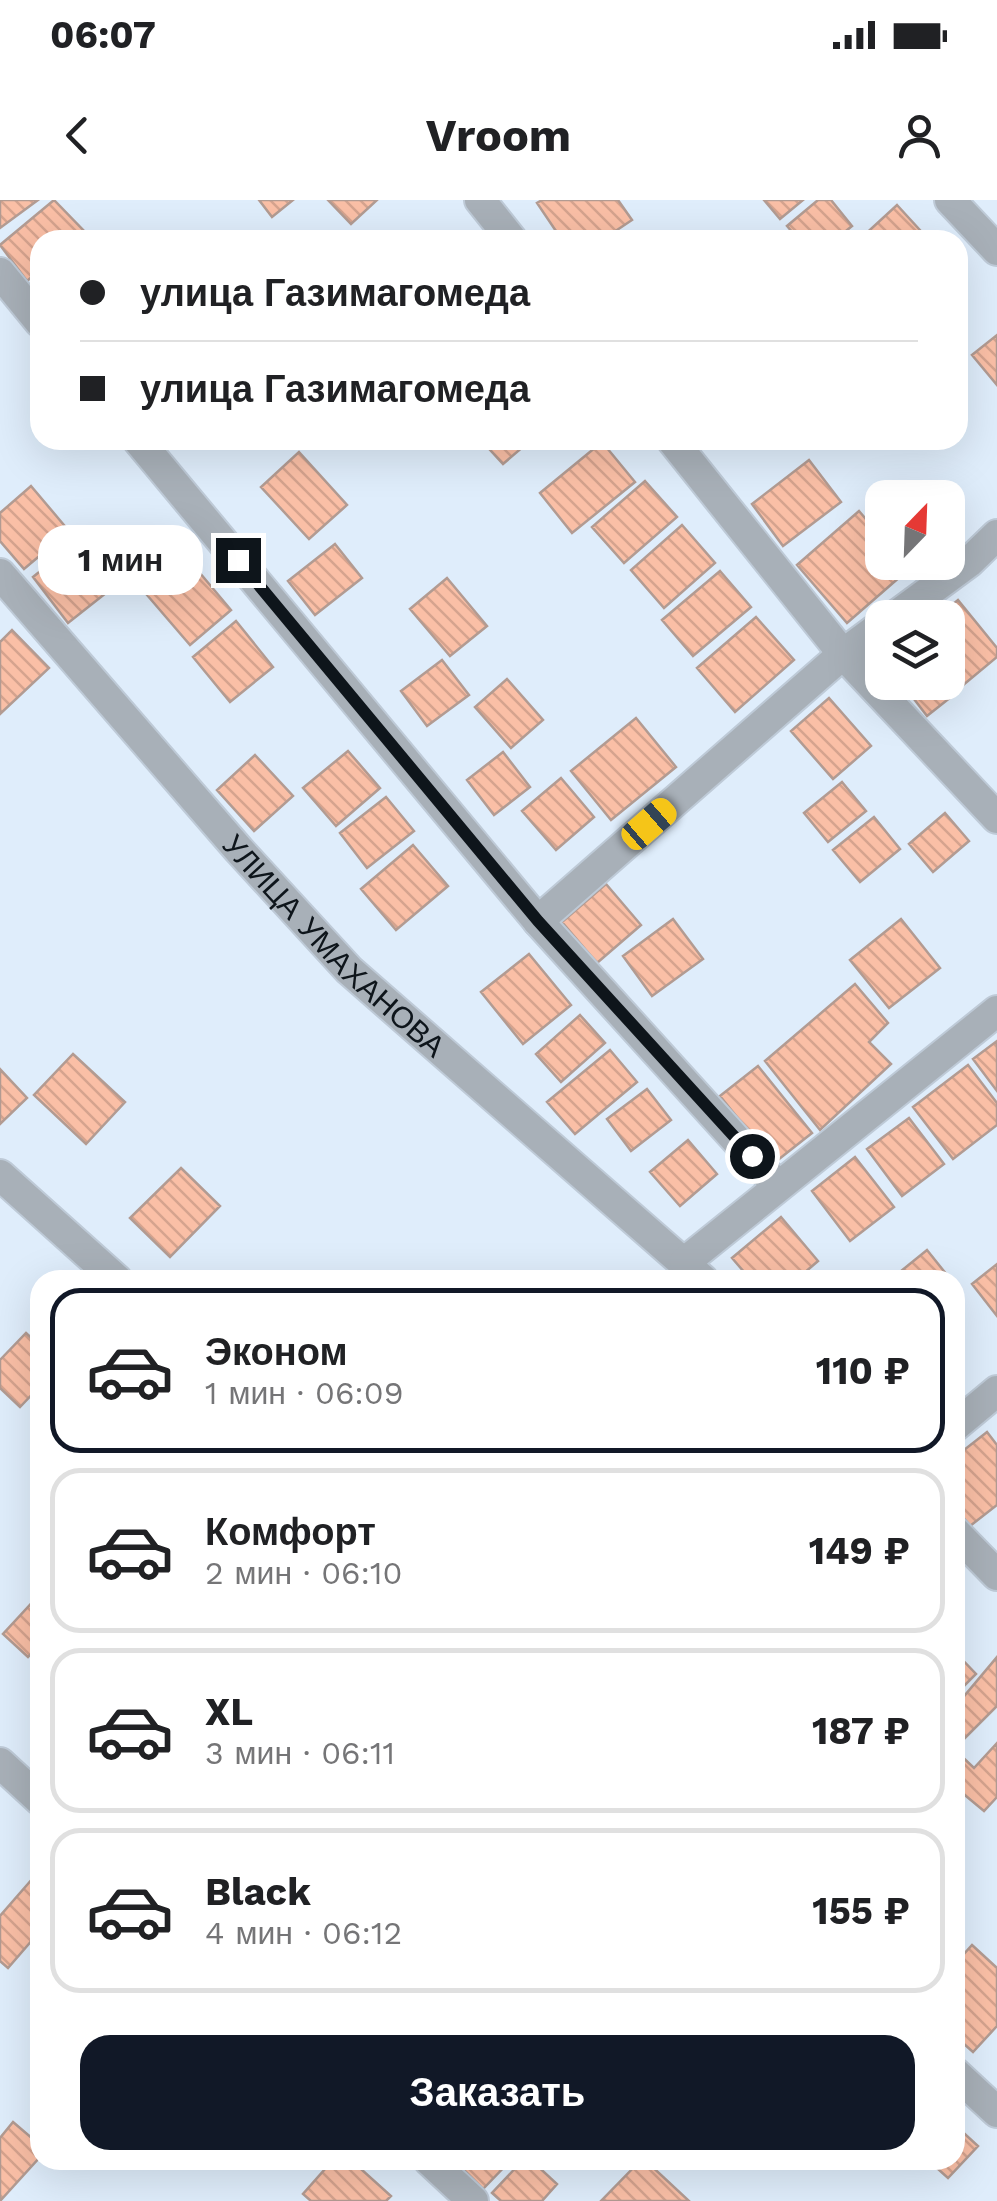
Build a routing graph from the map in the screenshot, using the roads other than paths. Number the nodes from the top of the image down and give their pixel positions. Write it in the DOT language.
graph roads {
  1 [pos="480,200"];
  2 [pos="950,200"];
  3 [pos="504,230"];
  4 [pos="997,250"];
  5 [pos="0,274"];
  6 [pos="30,310"];
  7 [pos="146,450"];
  8 [pos="680,450"];
  9 [pos="997,535"];
  10 [pos="0,574"];
  11 [pos="918,600"];
  12 [pos="865,638"];
  13 [pos="843,654"];
  14 [pos="997,818"];
  15 [pos="538,921"];
  16 [pos="997,1011"];
  17 [pos="0,1175"];
  18 [pos="778,1186"];
  19 [pos="107,1270"];
  20 [pos="693,1270"];
  21 [pos="695,1270"];
  22 [pos="997,1392"];
  23 [pos="965,1418"];
  24 [pos="965,1542"];
  25 [pos="997,1576"];
  26 [pos="0,1764"];
  27 [pos="30,1791"];
  28 [pos="965,2082"];
  29 [pos="997,2112"];
  30 [pos="440,2170"];
  31 [pos="473,2201"];
  1 -- 3 [label="street"];
  2 -- 4 [label="street"];
  5 -- 6 [label="street"];
  7 -- 15 [label="street"];
  8 -- 13 [label="street"];
  9 -- 11 [label="street"];
  10 -- 20 [label="street, УЛИЦА УМАХАНОВА"];
  12 -- 13 [label="street"];
  13 -- 14 [label="street"];
  13 -- 15 [label="street"];
  15 -- 18 [label="street"];
  16 -- 18 [label="street"];
  17 -- 19 [label="street"];
  18 -- 21 [label="street"];
  22 -- 23 [label="street"];
  24 -- 25 [label="street"];
  26 -- 27 [label="street"];
  28 -- 29 [label="street"];
  30 -- 31 [label="street"];
}
